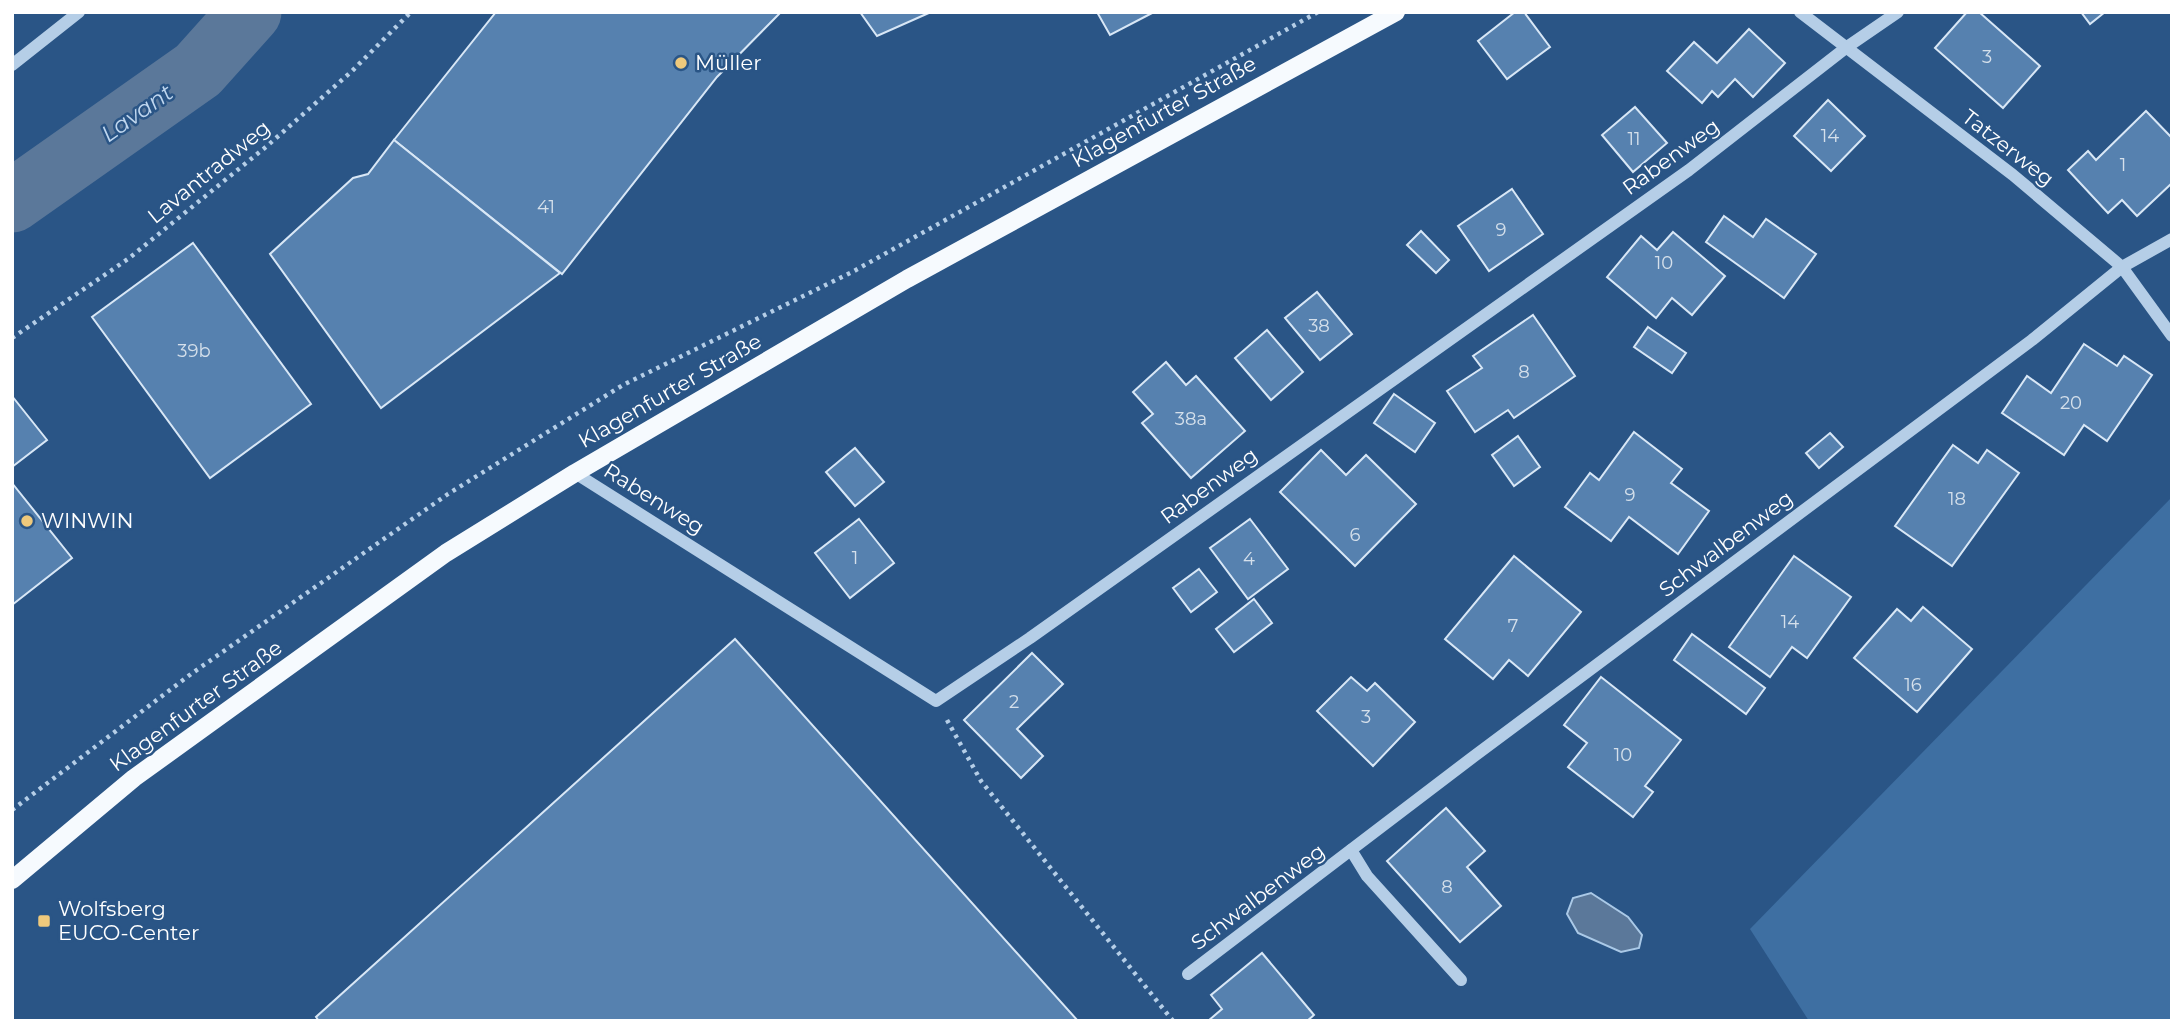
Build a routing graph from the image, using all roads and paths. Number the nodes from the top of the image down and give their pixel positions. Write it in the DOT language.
graph roads {
  1 [pos="79,12"];
  2 [pos="411,12"];
  3 [pos="1318,12"];
  4 [pos="1396,12"];
  5 [pos="1800,12"];
  6 [pos="1898,12"];
  7 [pos="1847,47"];
  8 [pos="12,65"];
  9 [pos="2172,239"];
  10 [pos="2122,267"];
  11 [pos="2172,336"];
  12 [pos="12,338"];
  13 [pos="575,473"];
  14 [pos="936,701"];
  15 [pos="12,810"];
  16 [pos="1351,850"];
  17 [pos="12,880"];
  18 [pos="1188,974"];
  19 [pos="1461,980"];
  20 [pos="1173,1021"];
  1 -- 8 [label="lane"];
  2 -- 12 [label="path, Lavantradweg"];
  3 -- 15 [label="path"];
  4 -- 13 [label="main road, Klagenfurter Straße"];
  5 -- 7 [label="lane, Tatzerweg"];
  6 -- 7 [label="lane, Rabenweg"];
  7 -- 10 [label="lane, Tatzerweg"];
  7 -- 14 [label="lane, Rabenweg"];
  9 -- 10 [label="lane, Schwalbenweg"];
  10 -- 11 [label="lane, Tatzerweg"];
  10 -- 16 [label="lane, Schwalbenweg"];
  13 -- 14 [label="lane, Rabenweg"];
  13 -- 17 [label="main road, Klagenfurter Straße"];
  14 -- 20 [label="path"];
  16 -- 18 [label="lane, Schwalbenweg"];
  16 -- 19 [label="lane, Schwalbenweg"];
}
